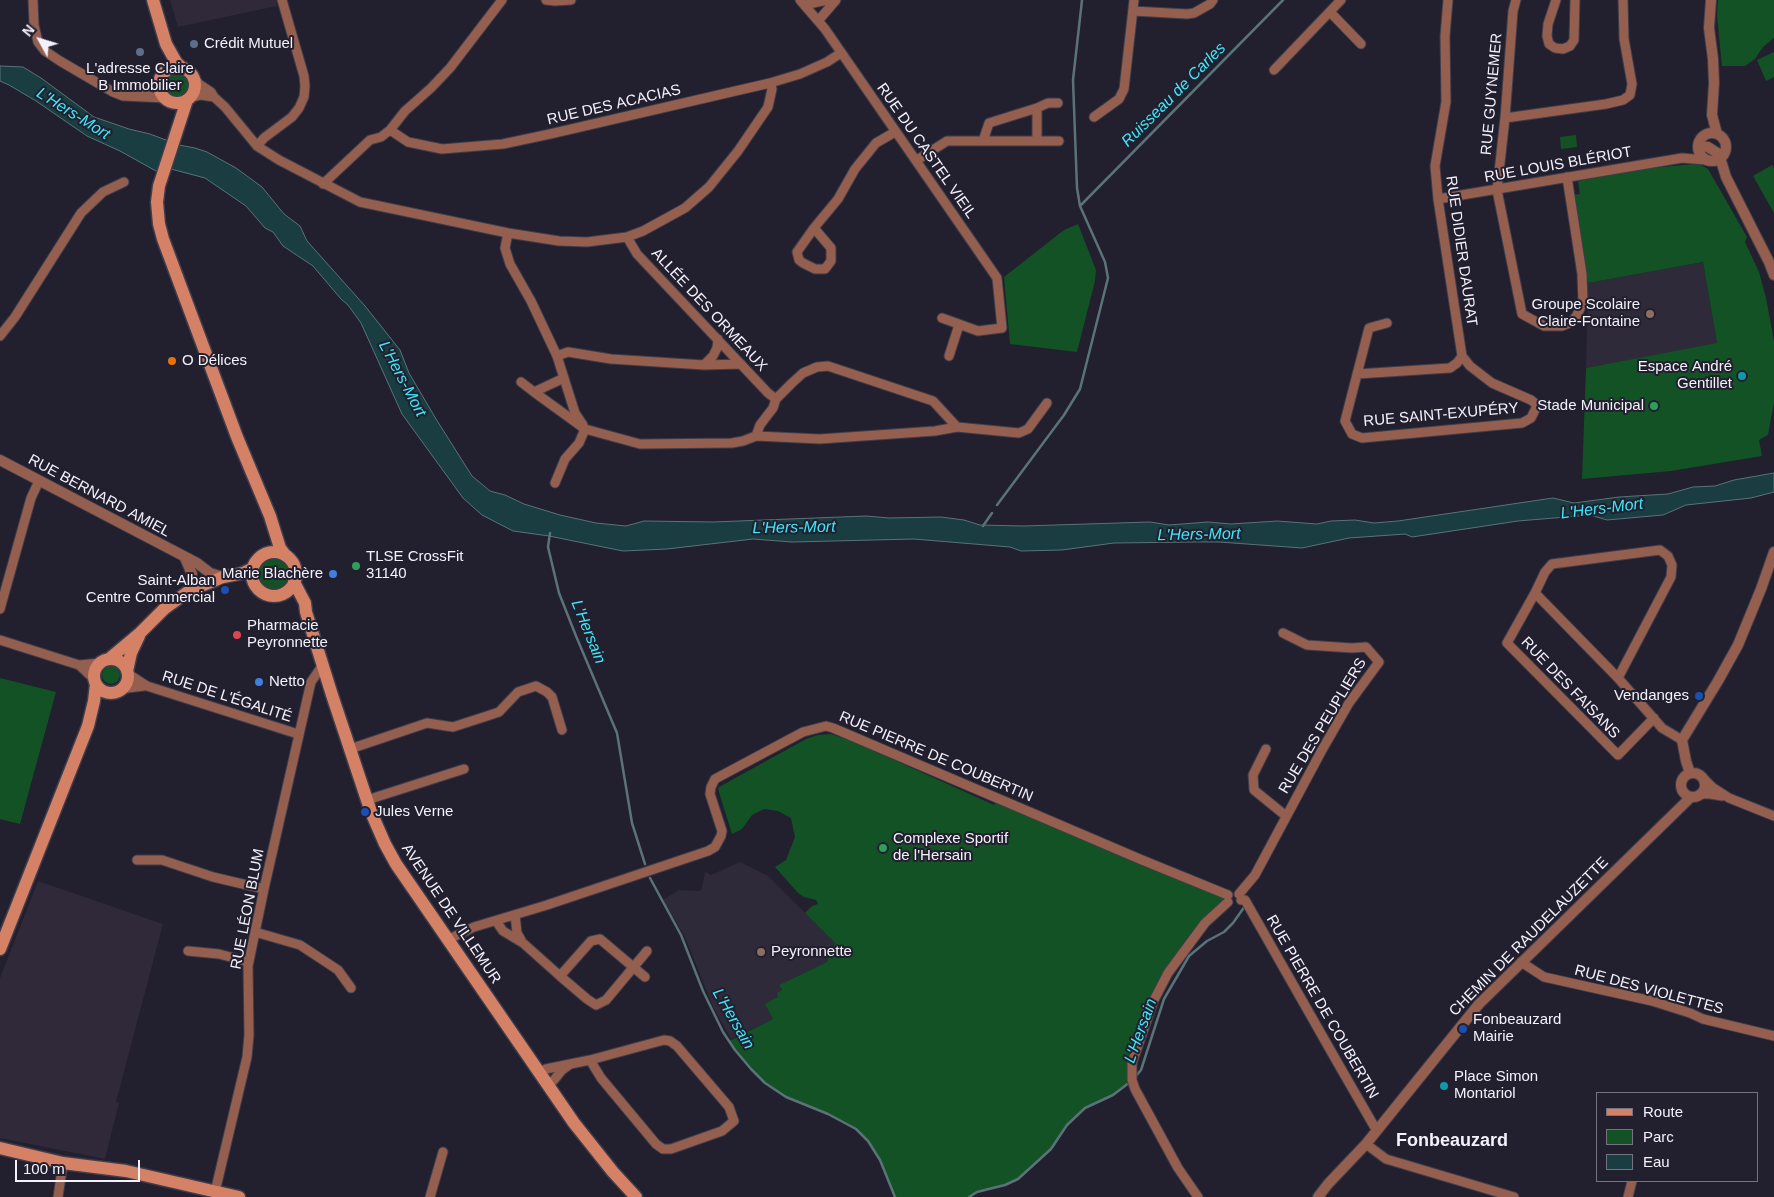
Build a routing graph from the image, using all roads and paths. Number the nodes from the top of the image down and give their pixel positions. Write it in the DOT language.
graph roads {
  1 [pos="32,0"];
  2 [pos="153,0"];
  3 [pos="282,0"];
  4 [pos="502,0"];
  5 [pos="546,0"];
  6 [pos="571,0"];
  7 [pos="827,0"];
  8 [pos="836,0"];
  9 [pos="1134,0"];
  10 [pos="1213,0"];
  11 [pos="1341,0"];
  12 [pos="1448,0"];
  13 [pos="1516,0"];
  14 [pos="1575,0"];
  15 [pos="1623,0"];
  16 [pos="1711,0"];
  17 [pos="1552,1"];
  18 [pos="803,3"];
  19 [pos="1133,11"];
  20 [pos="1330,12"];
  21 [pos="818,21"];
  22 [pos="166,44"];
  23 [pos="1361,44"];
  24 [pos="841,53"];
  25 [pos="182,68"];
  26 [pos="1274,70"];
  27 [pos="161,77"];
  28 [pos="194,78"];
  29 [pos="770,83"];
  30 [pos="134,96"];
  31 [pos="214,97"];
  32 [pos="167,99"];
  33 [pos="188,99"];
  34 [pos="1058,103"];
  35 [pos="1037,108"];
  36 [pos="1712,115"];
  37 [pos="1094,117"];
  38 [pos="1505,118"];
  39 [pos="390,130"];
  40 [pos="895,132"];
  41 [pos="175,133"];
  42 [pos="1717,134"];
  43 [pos="1704,135"];
  44 [pos="983,141"];
  45 [pos="1037,141"];
  46 [pos="1059,141"];
  47 [pos="257,146"];
  48 [pos="1698,146"];
  49 [pos="1682,158"];
  50 [pos="1720,159"];
  51 [pos="917,160"];
  52 [pos="1707,160"];
  53 [pos="1567,177"];
  54 [pos="124,182"];
  55 [pos="323,184"];
  56 [pos="1730,186"];
  57 [pos="1498,190"];
  58 [pos="1438,199"];
  59 [pos="814,228"];
  60 [pos="508,233"];
  61 [pos="627,237"];
  62 [pos="1774,275"];
  63 [pos="942,318"];
  64 [pos="1387,323"];
  65 [pos="959,325"];
  66 [pos="0,336"];
  67 [pos="718,339"];
  68 [pos="557,356"];
  69 [pos="949,356"];
  70 [pos="1462,356"];
  71 [pos="741,364"];
  72 [pos="704,365"];
  73 [pos="1357,374"];
  74 [pos="564,378"];
  75 [pos="521,382"];
  76 [pos="534,392"];
  77 [pos="776,399"];
  78 [pos="1047,403"];
  79 [pos="942,412"];
  80 [pos="957,427"];
  81 [pos="585,429"];
  82 [pos="935,431"];
  83 [pos="756,436"];
  84 [pos="0,460"];
  85 [pos="39,481"];
  86 [pos="555,483"];
  87 [pos="271,524"];
  88 [pos="1774,553"];
  89 [pos="263,555"];
  90 [pos="286,556"];
  91 [pos="185,558"];
  92 [pos="253,568"];
  93 [pos="223,577"];
  94 [pos="294,582"];
  95 [pos="255,586"];
  96 [pos="1535,593"];
  97 [pos="185,594"];
  98 [pos="276,596"];
  99 [pos="0,609"];
  100 [pos="306,612"];
  101 [pos="140,633"];
  102 [pos="1283,633"];
  103 [pos="0,640"];
  104 [pos="105,661"];
  105 [pos="79,665"];
  106 [pos="324,668"];
  107 [pos="127,672"];
  108 [pos="1618,678"];
  109 [pos="95,682"];
  110 [pos="147,686"];
  111 [pos="117,691"];
  112 [pos="1654,718"];
  113 [pos="88,726"];
  114 [pos="562,730"];
  115 [pos="298,734"];
  116 [pos="1682,740"];
  117 [pos="350,749"];
  118 [pos="1266,749"];
  119 [pos="464,769"];
  120 [pos="1690,773"];
  121 [pos="1702,777"];
  122 [pos="1696,795"];
  123 [pos="1730,798"];
  124 [pos="367,800"];
  125 [pos="1286,816"];
  126 [pos="1774,816"];
  127 [pos="136,860"];
  128 [pos="264,889"];
  129 [pos="1240,897"];
  130 [pos="1228,899"];
  131 [pos="515,915"];
  132 [pos="496,921"];
  133 [pos="256,932"];
  134 [pos="447,940"];
  135 [pos="523,943"];
  136 [pos="0,949"];
  137 [pos="188,951"];
  138 [pos="647,951"];
  139 [pos="249,962"];
  140 [pos="1521,962"];
  141 [pos="633,967"];
  142 [pos="560,976"];
  143 [pos="644,977"];
  144 [pos="350,988"];
  145 [pos="1774,1036"];
  146 [pos="590,1060"];
  147 [pos="569,1065"];
  148 [pos="539,1073"];
  149 [pos="548,1085"];
  150 [pos="1378,1129"];
  151 [pos="1366,1144"];
  152 [pos="0,1148"];
  153 [pos="444,1152"];
  154 [pos="63,1163"];
  155 [pos="1632,1182"];
  156 [pos="215,1192"];
  157 [pos="58,1197"];
  158 [pos="239,1197"];
  159 [pos="430,1197"];
  160 [pos="636,1197"];
  161 [pos="1198,1197"];
  162 [pos="1318,1197"];
  163 [pos="1514,1197"];
  164 [pos="1628,1197"];
  1 -- 30 [label="street"];
  2 -- 22 [label="main road"];
  3 -- 47 [label="street"];
  4 -- 39 [label="street"];
  5 -- 6 [label="street"];
  7 -- 18 [label="street"];
  8 -- 21 [label="street"];
  9 -- 19 [label="street"];
  10 -- 19 [label="street"];
  11 -- 20 [label="street"];
  12 -- 58 [label="street, RUE DIDIER DAURAT"];
  13 -- 38 [label="street, RUE GUYNEMER"];
  14 -- 17 [label="street"];
  15 -- 38 [label="street"];
  16 -- 36 [label="street"];
  18 -- 21 [label="street, RUE DU CASTEL VIEIL"];
  19 -- 37 [label="street"];
  20 -- 23 [label="street"];
  20 -- 26 [label="street"];
  21 -- 24 [label="street, RUE DU CASTEL VIEIL"];
  22 -- 25 [label="main road"];
  22 -- 27 [label="main road"];
  24 -- 29 [label="street, RUE DES ACACIAS"];
  24 -- 40 [label="street, RUE DU CASTEL VIEIL"];
  25 -- 27 [label="main road"];
  25 -- 28 [label="main road"];
  27 -- 30 [label="street"];
  27 -- 32 [label="main road"];
  28 -- 31 [label="street"];
  28 -- 33 [label="main road"];
  29 -- 39 [label="street, RUE DES ACACIAS"];
  29 -- 61 [label="street"];
  30 -- 32 [label="street"];
  31 -- 33 [label="street"];
  31 -- 47 [label="street"];
  32 -- 33 [label="main road"];
  32 -- 41 [label="main road"];
  33 -- 41 [label="main road"];
  34 -- 35 [label="street"];
  35 -- 44 [label="street"];
  35 -- 45 [label="street"];
  36 -- 42 [label="street"];
  36 -- 43 [label="street"];
  38 -- 57 [label="street, RUE GUYNEMER"];
  39 -- 55 [label="street"];
  40 -- 51 [label="street, RUE DU CASTEL VIEIL"];
  40 -- 59 [label="street"];
  41 -- 87 [label="main road"];
  42 -- 43 [label="street"];
  42 -- 50 [label="street"];
  43 -- 48 [label="street"];
  44 -- 45 [label="street"];
  44 -- 51 [label="street"];
  45 -- 46 [label="street"];
  47 -- 55 [label="street"];
  48 -- 49 [label="street, RUE LOUIS BLÉRIOT"];
  48 -- 50 [label="street"];
  48 -- 52 [label="street"];
  49 -- 52 [label="street, RUE LOUIS BLÉRIOT"];
  49 -- 53 [label="street, RUE LOUIS BLÉRIOT"];
  50 -- 52 [label="street"];
  50 -- 56 [label="street"];
  51 -- 65 [label="street, RUE DU CASTEL VIEIL"];
  52 -- 56 [label="street"];
  53 -- 57 [label="street, RUE LOUIS BLÉRIOT"];
  53 -- 57 [label="street, RUE GUYNEMER"];
  54 -- 66 [label="street"];
  55 -- 60 [label="street"];
  56 -- 62 [label="street"];
  57 -- 58 [label="street, RUE LOUIS BLÉRIOT"];
  58 -- 70 [label="street, RUE DIDIER DAURAT"];
  59 -- 59 [label="street"];
  60 -- 61 [label="street"];
  60 -- 68 [label="street"];
  61 -- 67 [label="street, ALLÉE DES ORMEAUX"];
  63 -- 65 [label="street"];
  64 -- 73 [label="street, RUE SAINT-EXUPÉRY"];
  65 -- 69 [label="street"];
  67 -- 71 [label="street, ALLÉE DES ORMEAUX"];
  67 -- 72 [label="street"];
  68 -- 72 [label="street"];
  68 -- 74 [label="street"];
  70 -- 73 [label="street"];
  70 -- 73 [label="street, RUE SAINT-EXUPÉRY"];
  71 -- 72 [label="street"];
  71 -- 77 [label="street, ALLÉE DES ORMEAUX"];
  74 -- 76 [label="street"];
  74 -- 81 [label="street"];
  75 -- 76 [label="street"];
  76 -- 81 [label="street"];
  77 -- 79 [label="street"];
  77 -- 83 [label="street"];
  78 -- 80 [label="street"];
  79 -- 80 [label="street"];
  79 -- 82 [label="street"];
  80 -- 82 [label="street"];
  81 -- 83 [label="street"];
  81 -- 86 [label="street"];
  82 -- 83 [label="street"];
  84 -- 85 [label="street, RUE BERNARD AMIEL"];
  85 -- 91 [label="street, RUE BERNARD AMIEL"];
  85 -- 99 [label="street"];
  87 -- 89 [label="main road"];
  87 -- 90 [label="main road"];
  88 -- 116 [label="street"];
  89 -- 90 [label="main road"];
  89 -- 92 [label="main road"];
  90 -- 94 [label="main road"];
  91 -- 93 [label="street, RUE BERNARD AMIEL"];
  91 -- 97 [label="street"];
  92 -- 93 [label="main road"];
  92 -- 95 [label="main road"];
  93 -- 97 [label="main road"];
  94 -- 98 [label="main road"];
  94 -- 100 [label="main road, AVENUE DE VILLEMUR"];
  95 -- 97 [label="main road"];
  95 -- 98 [label="main road"];
  96 -- 108 [label="street"];
  96 -- 108 [label="street"];
  96 -- 112 [label="street, RUE DES FAISANS"];
  97 -- 101 [label="main road"];
  98 -- 100 [label="main road"];
  100 -- 106 [label="main road, AVENUE DE VILLEMUR"];
  101 -- 104 [label="main road"];
  101 -- 107 [label="main road"];
  102 -- 125 [label="street, RUE DES PEUPLIERS"];
  103 -- 105 [label="street"];
  104 -- 105 [label="street"];
  104 -- 107 [label="main road"];
  104 -- 109 [label="main road"];
  105 -- 109 [label="street"];
  106 -- 115 [label="street, RUE LÉON BLUM"];
  106 -- 117 [label="main road, AVENUE DE VILLEMUR"];
  107 -- 110 [label="street, RUE DE L'ÉGALITÉ"];
  107 -- 111 [label="main road"];
  108 -- 112 [label="street"];
  109 -- 111 [label="main road"];
  109 -- 113 [label="main road"];
  110 -- 111 [label="street, RUE DE L'ÉGALITÉ"];
  110 -- 115 [label="street, RUE DE L'ÉGALITÉ"];
  111 -- 113 [label="main road"];
  112 -- 116 [label="street"];
  113 -- 136 [label="main road"];
  114 -- 117 [label="street"];
  115 -- 128 [label="street, RUE LÉON BLUM"];
  116 -- 120 [label="street"];
  117 -- 124 [label="main road, AVENUE DE VILLEMUR"];
  118 -- 125 [label="street"];
  119 -- 124 [label="street"];
  120 -- 121 [label="street"];
  120 -- 122 [label="street"];
  121 -- 122 [label="street"];
  121 -- 123 [label="street"];
  122 -- 123 [label="street"];
  122 -- 140 [label="street, CHEMIN DE RAUDELAUZETTE"];
  123 -- 126 [label="street"];
  124 -- 134 [label="main road, AVENUE DE VILLEMUR"];
  125 -- 129 [label="street, RUE DES PEUPLIERS"];
  127 -- 128 [label="street"];
  128 -- 133 [label="street, RUE LÉON BLUM"];
  129 -- 130 [label="street"];
  129 -- 150 [label="street, RUE PIERRE DE COUBERTIN"];
  130 -- 131 [label="street, RUE PIERRE DE COUBERTIN"];
  130 -- 161 [label="street"];
  131 -- 132 [label="street, RUE PIERRE DE COUBERTIN"];
  131 -- 135 [label="street"];
  132 -- 134 [label="street, RUE PIERRE DE COUBERTIN"];
  132 -- 135 [label="street"];
  133 -- 139 [label="street, RUE LÉON BLUM"];
  133 -- 144 [label="street"];
  134 -- 148 [label="main road, AVENUE DE VILLEMUR"];
  135 -- 142 [label="street"];
  137 -- 139 [label="street"];
  138 -- 141 [label="street"];
  139 -- 156 [label="street, RUE LÉON BLUM"];
  140 -- 145 [label="street, RUE DES VIOLETTES"];
  140 -- 150 [label="street, CHEMIN DE RAUDELAUZETTE"];
  141 -- 142 [label="street"];
  141 -- 142 [label="street"];
  141 -- 143 [label="street"];
  146 -- 146 [label="street"];
  146 -- 147 [label="street"];
  147 -- 148 [label="street"];
  147 -- 149 [label="street"];
  148 -- 149 [label="main road, AVENUE DE VILLEMUR"];
  149 -- 160 [label="main road, AVENUE DE VILLEMUR"];
  150 -- 151 [label="street, CHEMIN DE RAUDELAUZETTE"];
  151 -- 162 [label="street, CHEMIN DE RAUDELAUZETTE"];
  151 -- 163 [label="street"];
  152 -- 154 [label="main road"];
  153 -- 159 [label="street"];
  154 -- 156 [label="main road"];
  154 -- 157 [label="street"];
  155 -- 164 [label="street"];
  156 -- 158 [label="main road"];
}
